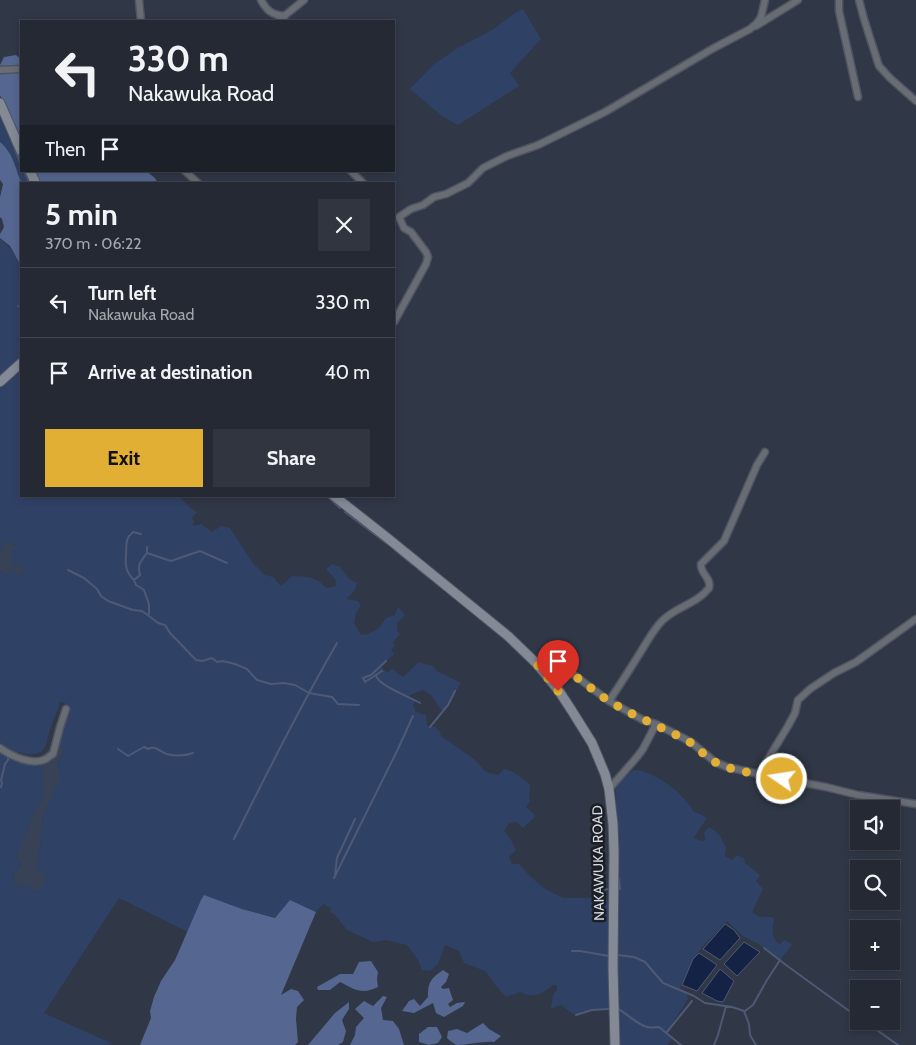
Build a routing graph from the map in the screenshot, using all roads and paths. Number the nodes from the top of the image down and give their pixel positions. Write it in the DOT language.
graph roads {
  1 [pos="139,0"];
  2 [pos="261,0"];
  3 [pos="304,0"];
  4 [pos="765,0"];
  5 [pos="798,0"];
  6 [pos="839,0"];
  7 [pos="859,0"];
  8 [pos="273,14"];
  9 [pos="285,16"];
  10 [pos="141,20"];
  11 [pos="276,20"];
  12 [pos="279,20"];
  13 [pos="750,29"];
  14 [pos="20,69"];
  15 [pos="0,70"];
  16 [pos="858,97"];
  17 [pos="916,101"];
  18 [pos="0,103"];
  19 [pos="20,149"];
  20 [pos="186,172"];
  21 [pos="352,172"];
  22 [pos="198,182"];
  23 [pos="362,182"];
  24 [pos="396,216"];
  25 [pos="395,320"];
  26 [pos="20,364"];
  27 [pos="0,382"];
  28 [pos="764,452"];
  29 [pos="335,497"];
  30 [pos="916,619"];
  31 [pos="536,663"];
  32 [pos="609,701"];
  33 [pos="66,709"];
  34 [pos="656,724"];
  35 [pos="0,748"];
  36 [pos="759,774"];
  37 [pos="609,789"];
  38 [pos="916,804"];
  39 [pos="615,1045"];
  1 -- 10 [label="street"];
  2 -- 8 [label="street"];
  3 -- 9 [label="street"];
  4 -- 13 [label="street"];
  5 -- 13 [label="street"];
  6 -- 16 [label="street"];
  7 -- 17 [label="street"];
  8 -- 9 [label="street"];
  8 -- 11 [label="street"];
  9 -- 12 [label="street"];
  13 -- 24 [label="street"];
  14 -- 15 [label="street"];
  18 -- 19 [label="main road"];
  20 -- 22 [label="street"];
  21 -- 23 [label="street"];
  24 -- 25 [label="street"];
  26 -- 27 [label="main road"];
  28 -- 32 [label="street"];
  29 -- 31 [label="main road, NAKAWUKA ROAD"];
  30 -- 36 [label="street"];
  31 -- 32 [label="street"];
  31 -- 37 [label="main road, NAKAWUKA ROAD"];
  32 -- 34 [label="street"];
  33 -- 35 [label="street"];
  34 -- 36 [label="street"];
  34 -- 37 [label="street"];
  36 -- 38 [label="street"];
  37 -- 39 [label="main road, NAKAWUKA ROAD"];
}
